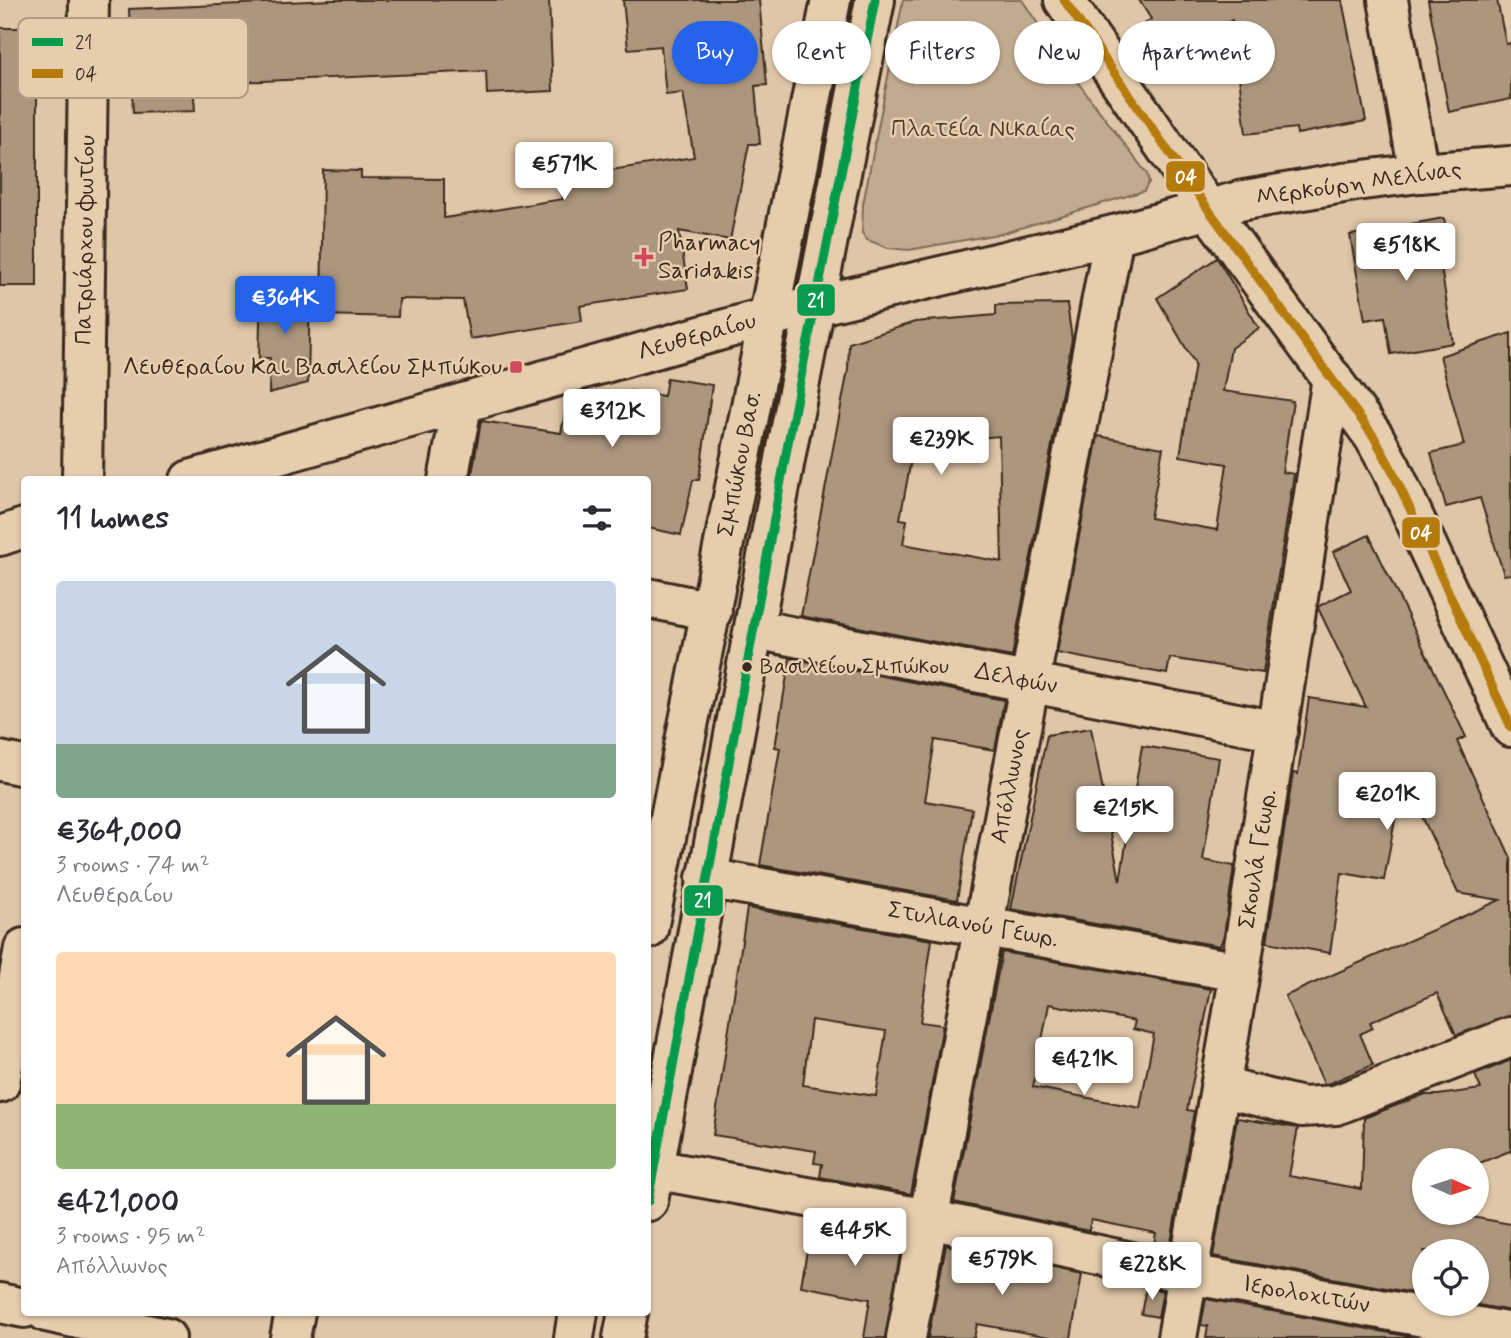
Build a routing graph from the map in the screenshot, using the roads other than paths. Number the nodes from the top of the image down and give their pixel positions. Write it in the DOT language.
graph roads {
  1 [pos="89,0"];
  2 [pos="831,0"];
  3 [pos="875,0"];
  4 [pos="1064,0"];
  5 [pos="1388,0"];
  6 [pos="89,18"];
  7 [pos="88,98"];
  8 [pos="1511,166"];
  9 [pos="1419,173"];
  10 [pos="1208,209"];
  11 [pos="1114,235"];
  12 [pos="816,305"];
  13 [pos="768,317"];
  14 [pos="1332,379"];
  15 [pos="462,405"];
  16 [pos="82,476"];
  17 [pos="205,476"];
  18 [pos="449,476"];
  19 [pos="21,529"];
  20 [pos="0,536"];
  21 [pos="651,599"];
  22 [pos="712,611"];
  23 [pos="754,629"];
  24 [pos="1030,681"];
  25 [pos="1508,713"];
  26 [pos="1278,731"];
  27 [pos="0,761"];
  28 [pos="21,765"];
  29 [pos="652,877"];
  30 [pos="706,878"];
  31 [pos="983,927"];
  32 [pos="21,968"];
  33 [pos="1240,972"];
  34 [pos="11,1033"];
  35 [pos="1511,1037"];
  36 [pos="0,1083"];
  37 [pos="1220,1087"];
  38 [pos="651,1168"];
  39 [pos="651,1179"];
  40 [pos="928,1219"];
  41 [pos="1189,1274"];
  42 [pos="0,1303"];
  43 [pos="21,1307"];
  44 [pos="64,1316"];
  45 [pos="294,1316"];
  46 [pos="577,1316"];
  47 [pos="627,1316"];
  48 [pos="1396,1325"];
  49 [pos="1511,1333"];
  50 [pos="166,1338"];
  51 [pos="290,1338"];
  52 [pos="573,1338"];
  53 [pos="623,1338"];
  54 [pos="906,1338"];
  55 [pos="1177,1338"];
  1 -- 6 [label="street, Πατριάρχου Φωτίου"];
  2 -- 13 [label="street, Σμπώκου Βασ."];
  3 -- 12 [label="street, Σμπώκου Βασ."];
  4 -- 10 [label="street"];
  5 -- 9 [label="street"];
  7 -- 16 [label="street, Πατριάρχου Φωτίου"];
  8 -- 9 [label="street, Μερκούρη Μελίνας"];
  9 -- 10 [label="street, Μερκούρη Μελίνας"];
  10 -- 11 [label="street, Λευθεραίου"];
  10 -- 14 [label="street"];
  11 -- 12 [label="street, Λευθεραίου"];
  11 -- 24 [label="street, Απόλλωνος"];
  12 -- 13 [label="street, Λευθεραίου"];
  12 -- 23 [label="street, Σμπώκου Βασ."];
  13 -- 15 [label="street, Λευθεραίου"];
  13 -- 22 [label="street, Σμπώκου Βασ."];
  14 -- 25 [label="street"];
  14 -- 26 [label="street, Σκουλά Γεωρ."];
  15 -- 17 [label="street, Λευθεραίου"];
  15 -- 18 [label="street"];
  19 -- 20 [label="street"];
  21 -- 22 [label="street"];
  22 -- 29 [label="street, Σμπώκου Βασ."];
  23 -- 24 [label="street, Δελφών"];
  23 -- 30 [label="street, Σμπώκου Βασ."];
  24 -- 26 [label="street, Δελφών"];
  24 -- 31 [label="street, Απόλλωνος"];
  26 -- 33 [label="street, Σκουλά Γεωρ."];
  27 -- 28 [label="street"];
  30 -- 31 [label="street, Στυλιανού Γεωρ."];
  30 -- 38 [label="street, Σμπώκου Βασ."];
  31 -- 33 [label="street, Στυλιανού Γεωρ."];
  31 -- 40 [label="street, Απόλλωνος"];
  32 -- 34 [label="street"];
  33 -- 37 [label="street, Σκουλά Γεωρ."];
  34 -- 36 [label="street"];
  35 -- 37 [label="street"];
  37 -- 41 [label="street, Σκουλά Γεωρ."];
  39 -- 40 [label="street, Ιερολοχιτών"];
  40 -- 41 [label="street, Ιερολοχιτών"];
  40 -- 54 [label="street, Απόλλωνος"];
  41 -- 48 [label="street, Ιερολοχιτών"];
  41 -- 55 [label="street, Σκουλά Γεωρ."];
  42 -- 43 [label="street"];
  44 -- 50 [label="street"];
  45 -- 51 [label="street"];
  46 -- 52 [label="street"];
  47 -- 53 [label="street"];
  48 -- 49 [label="street, Ιερολοχιτών"];
}
